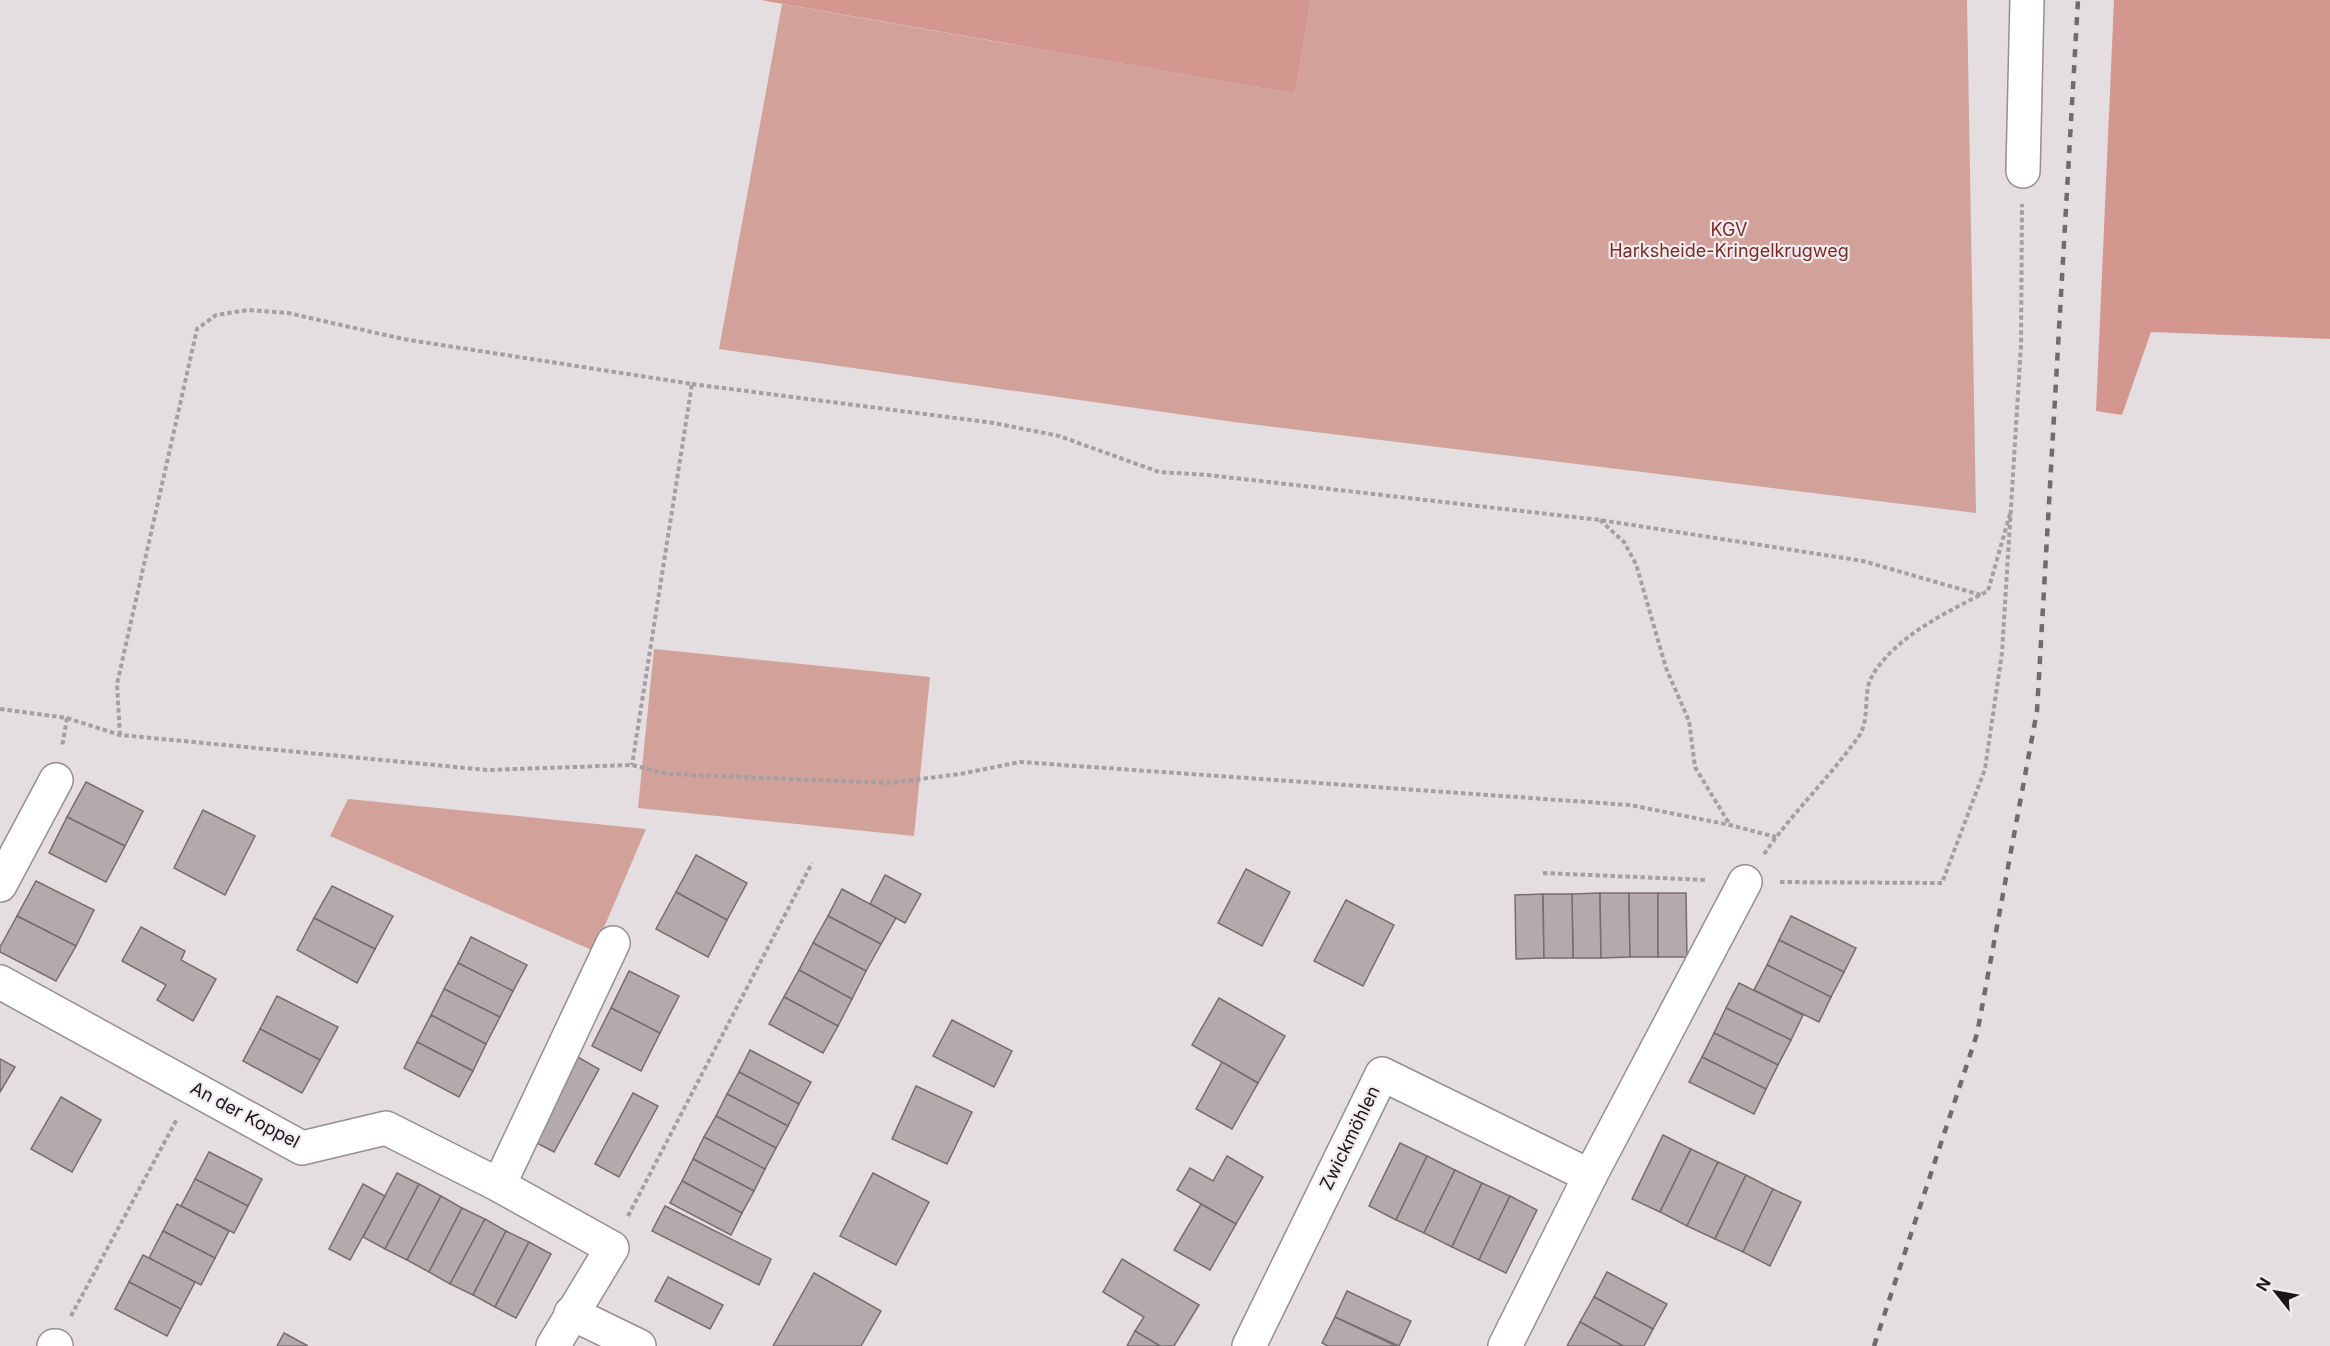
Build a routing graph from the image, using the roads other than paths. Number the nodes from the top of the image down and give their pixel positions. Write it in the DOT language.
graph roads {
  1 [pos="2027,0"];
  2 [pos="2023,171"];
  3 [pos="56,780"];
  4 [pos="1745,882"];
  5 [pos="0,885"];
  6 [pos="614,943"];
  7 [pos="0,982"];
  8 [pos="1590,1176"];
  9 [pos="499,1185"];
  10 [pos="572,1313"];
  11 [pos="553,1346"];
  12 [pos="639,1346"];
  13 [pos="1249,1346"];
  14 [pos="1504,1346"];
  1 -- 2 [label="street"];
  3 -- 5 [label="street"];
  4 -- 8 [label="street"];
  6 -- 9 [label="street"];
  7 -- 9 [label="street, An der Koppel"];
  8 -- 13 [label="street, Zwickmöhlen"];
  8 -- 14 [label="street"];
  9 -- 10 [label="street, An der Koppel"];
  10 -- 11 [label="street"];
  10 -- 12 [label="street"];
}
